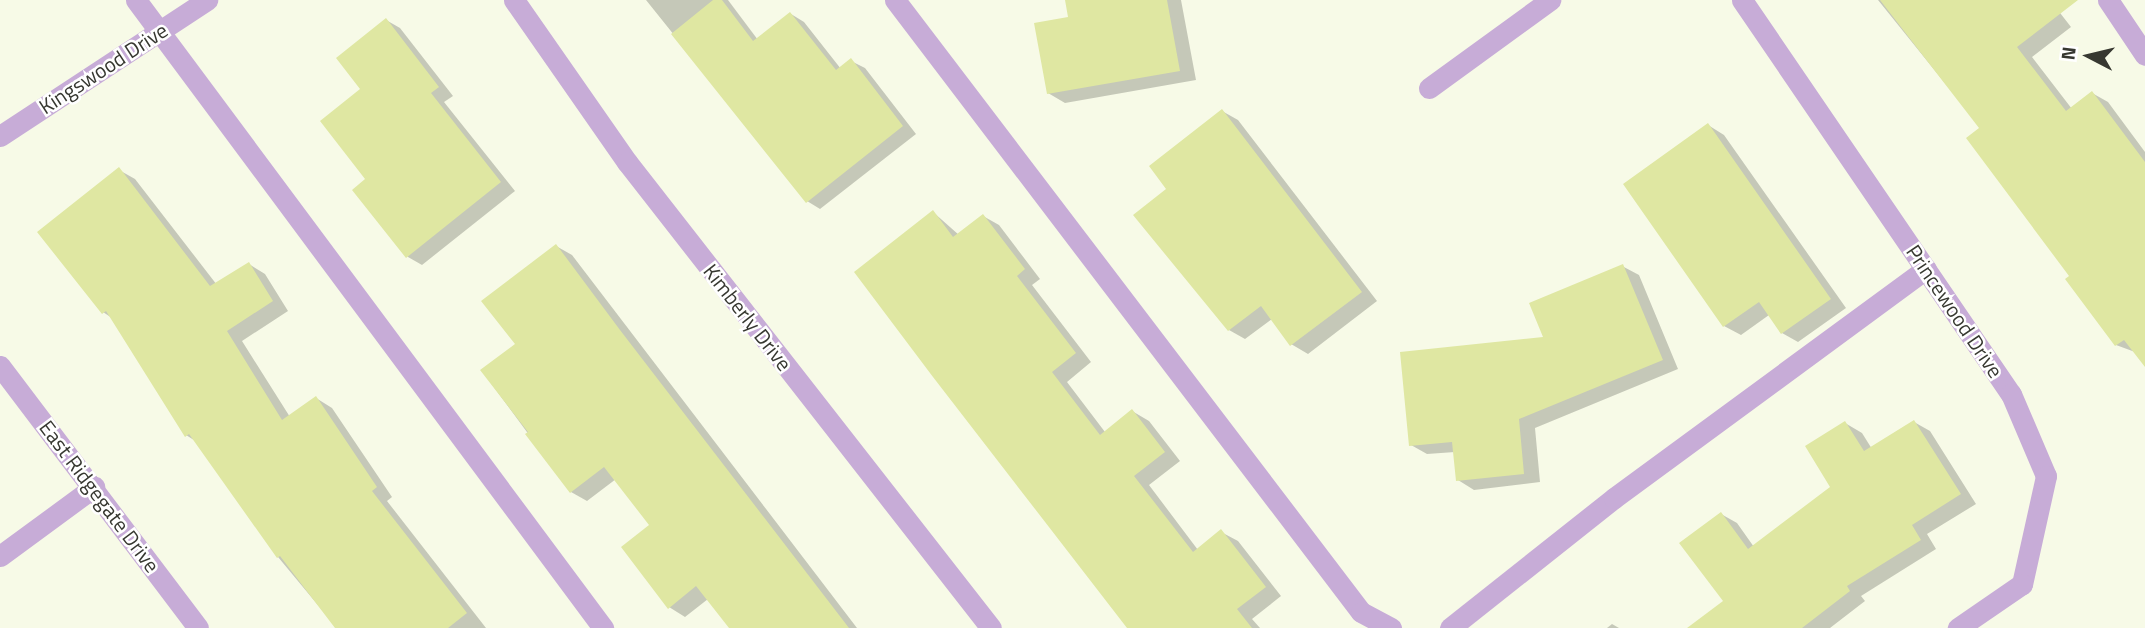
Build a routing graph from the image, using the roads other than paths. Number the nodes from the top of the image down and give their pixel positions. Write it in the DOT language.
graph roads {
  1 [pos="136,0"];
  2 [pos="207,0"];
  3 [pos="514,0"];
  4 [pos="895,0"];
  5 [pos="1550,0"];
  6 [pos="1741,0"];
  7 [pos="2108,0"];
  8 [pos="159,31"];
  9 [pos="2145,55"];
  10 [pos="1429,88"];
  11 [pos="0,136"];
  12 [pos="1926,269"];
  13 [pos="0,366"];
  14 [pos="94,487"];
  15 [pos="0,556"];
  16 [pos="198,628"];
  17 [pos="603,628"];
  18 [pos="992,628"];
  19 [pos="1391,628"];
  20 [pos="1450,628"];
  21 [pos="1958,628"];
  1 -- 8 [label="street"];
  2 -- 8 [label="street, Kingswood Drive"];
  3 -- 18 [label="street, Kimberly Drive"];
  4 -- 19 [label="street"];
  5 -- 10 [label="street"];
  6 -- 12 [label="street, Princewood Drive"];
  7 -- 9 [label="street"];
  8 -- 11 [label="street, Kingswood Drive"];
  8 -- 17 [label="street"];
  12 -- 20 [label="street"];
  12 -- 21 [label="street, Princewood Drive"];
  13 -- 14 [label="street, East Ridgegate Drive"];
  14 -- 15 [label="street"];
  14 -- 16 [label="street, East Ridgegate Drive"];
}
